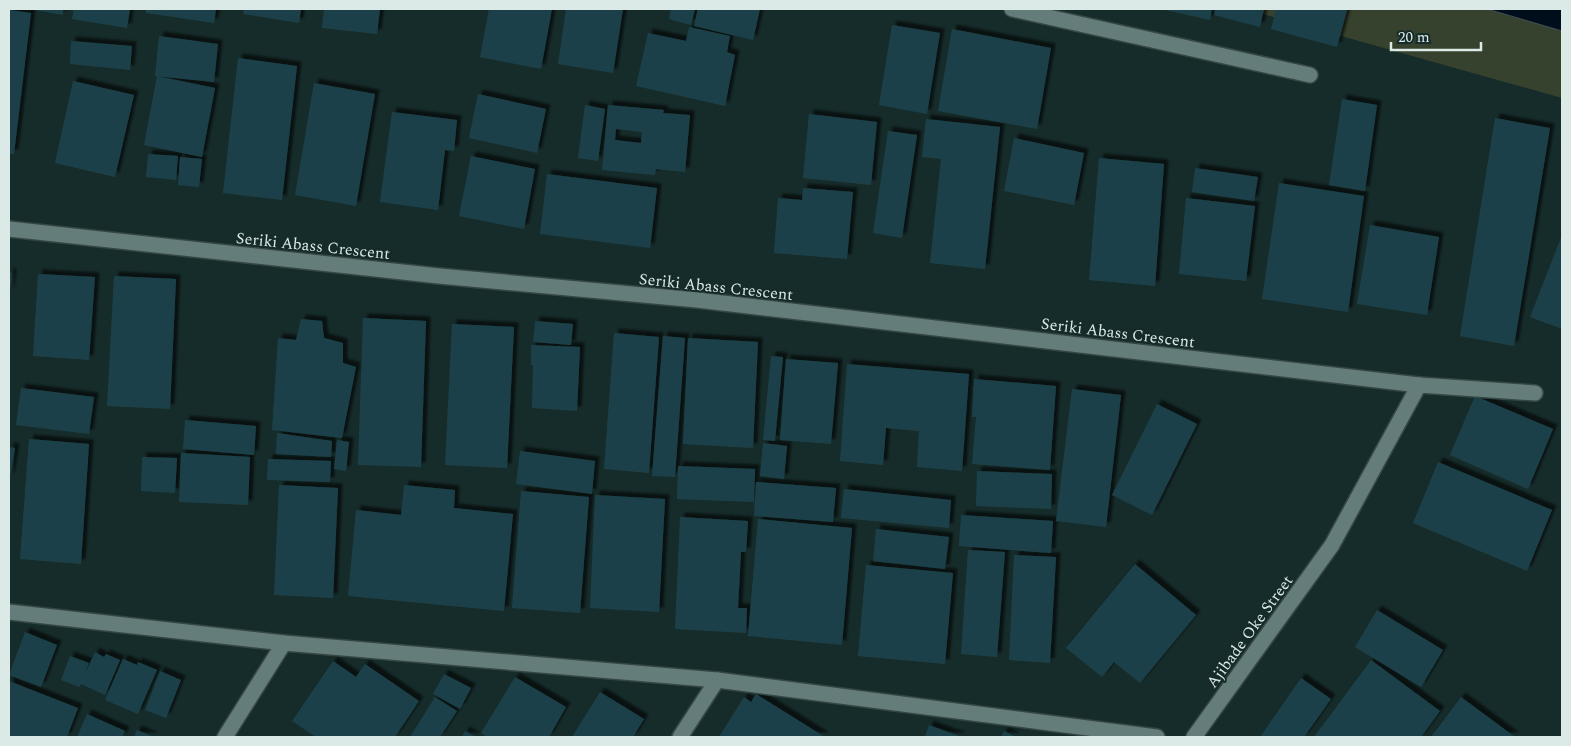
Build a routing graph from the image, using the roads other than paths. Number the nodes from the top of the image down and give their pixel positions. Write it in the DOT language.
graph roads {
  1 [pos="1012,9"];
  2 [pos="1310,75"];
  3 [pos="9,229"];
  4 [pos="1419,385"];
  5 [pos="1534,393"];
  6 [pos="9,612"];
  7 [pos="284,644"];
  8 [pos="717,680"];
  9 [pos="225,737"];
  10 [pos="680,737"];
  11 [pos="1157,737"];
  12 [pos="1194,737"];
  1 -- 2 [label="street"];
  3 -- 4 [label="street, Seriki Abass Crescent"];
  4 -- 5 [label="street, Seriki Abass Crescent"];
  4 -- 12 [label="street, Ajibade Oke Street"];
  6 -- 7 [label="street"];
  7 -- 8 [label="street"];
  7 -- 9 [label="street"];
  8 -- 10 [label="street"];
  8 -- 11 [label="street"];
}
